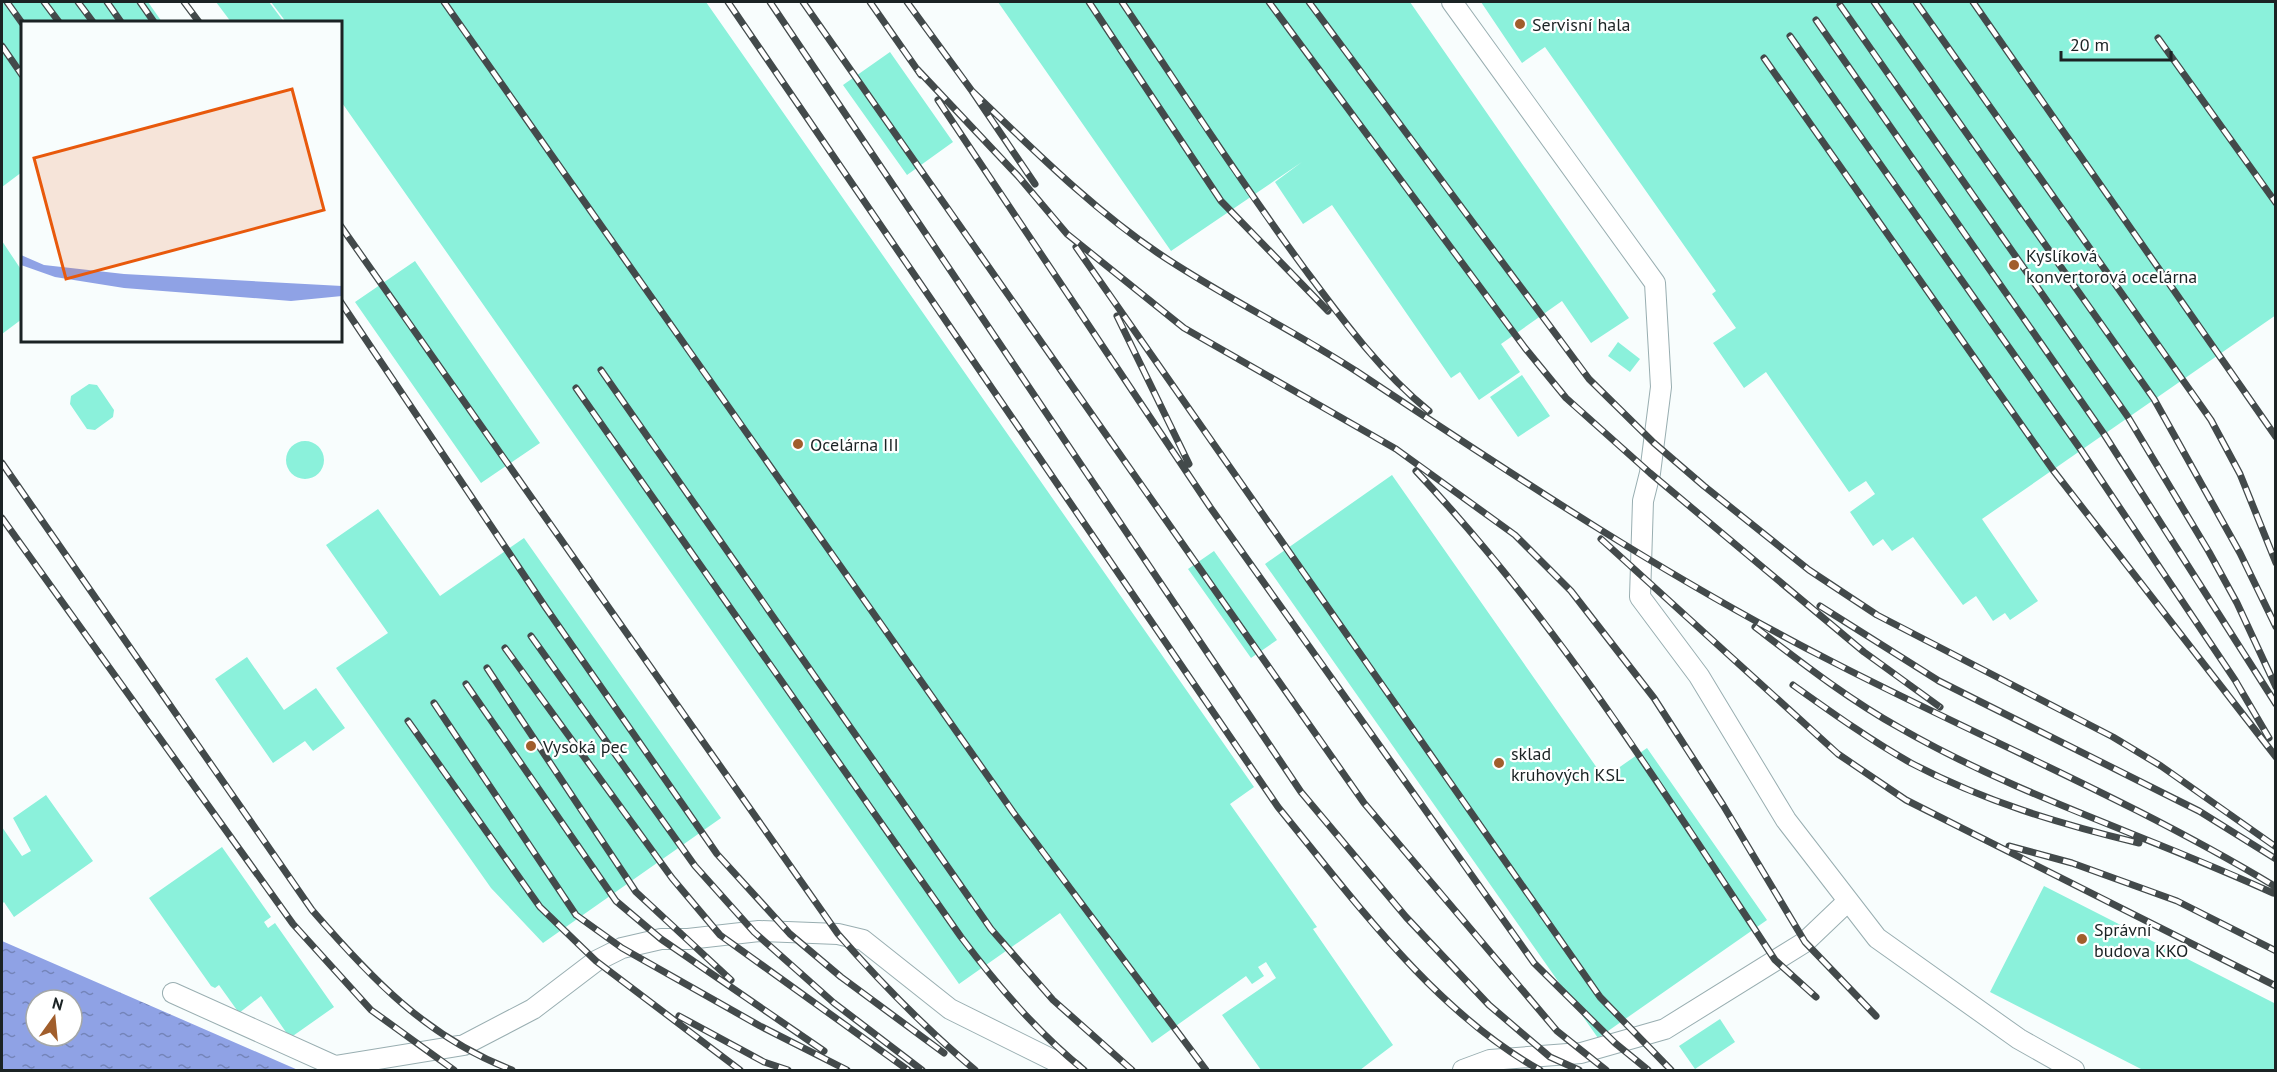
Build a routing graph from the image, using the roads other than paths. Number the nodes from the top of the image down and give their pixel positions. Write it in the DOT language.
graph roads {
  1 [pos="1452,2"];
  2 [pos="1848,901"];
  3 [pos="172,993"];
  4 [pos="332,1068"];
  5 [pos="1072,1071"];
  6 [pos="1463,1071"];
  7 [pos="2074,1071"];
  1 -- 2 [label="lane"];
  2 -- 6 [label="lane"];
  2 -- 7 [label="lane"];
  3 -- 4 [label="lane"];
  4 -- 5 [label="lane"];
}
